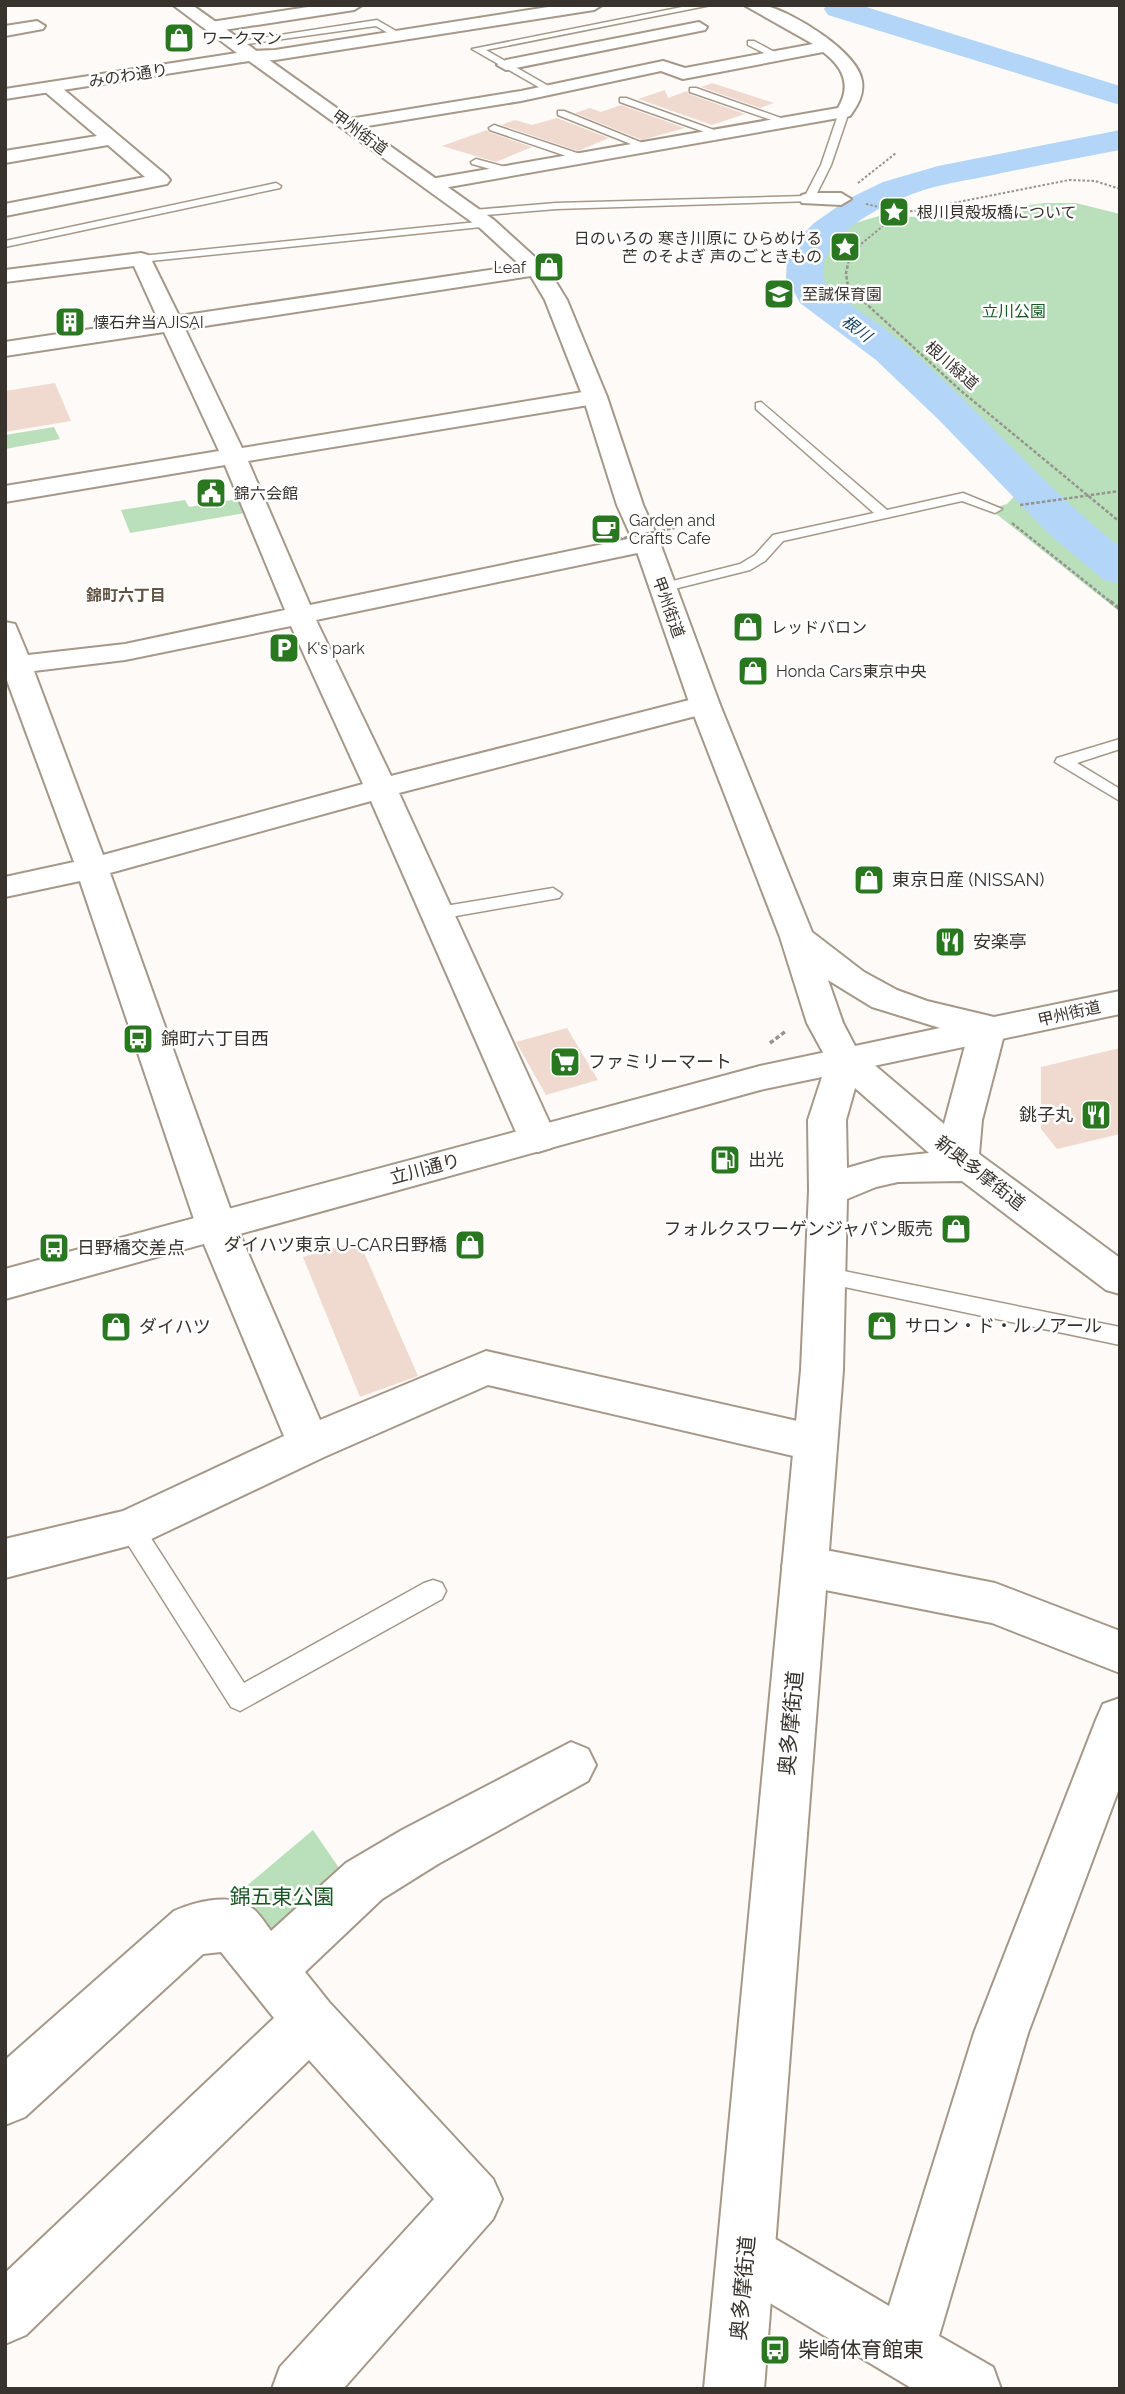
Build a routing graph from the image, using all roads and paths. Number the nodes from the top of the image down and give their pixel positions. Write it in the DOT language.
graph roads {
  1 [pos="181,5"];
  2 [pos="354,5"];
  3 [pos="559,5"];
  4 [pos="594,5"];
  5 [pos="707,5"];
  6 [pos="752,5"];
  7 [pos="489,19"];
  8 [pos="37,26"];
  9 [pos="211,27"];
  10 [pos="699,27"];
  11 [pos="5,31"];
  12 [pos="391,31"];
  13 [pos="359,42"];
  14 [pos="233,43"];
  15 [pos="751,43"];
  16 [pos="827,46"];
  17 [pos="251,56"];
  18 [pos="777,56"];
  19 [pos="506,65"];
  20 [pos="50,87"];
  21 [pos="549,90"];
  22 [pos="693,90"];
  23 [pos="5,94"];
  24 [pos="623,100"];
  25 [pos="844,111"];
  26 [pos="561,113"];
  27 [pos="790,122"];
  28 [pos="349,124"];
  29 [pos="494,128"];
  30 [pos="720,134"];
  31 [pos="112,139"];
  32 [pos="645,146"];
  33 [pos="896,153"];
  34 [pos="5,157"];
  35 [pos="579,158"];
  36 [pos="476,162"];
  37 [pos="505,170"];
  38 [pos="432,184"];
  39 [pos="276,187"];
  40 [pos="1120,189"];
  41 [pos="826,199"];
  42 [pos="862,203"];
  43 [pos="5,210"];
  44 [pos="900,212"];
  45 [pos="480,218"];
  46 [pos="5,244"];
  47 [pos="141,259"];
  48 [pos="537,269"];
  49 [pos="5,276"];
  50 [pos="171,324"];
  51 [pos="5,349"];
  52 [pos="595,397"];
  53 [pos="761,406"];
  54 [pos="233,455"];
  55 [pos="1120,491"];
  56 [pos="5,494"];
  57 [pos="1083,494"];
  58 [pos="1011,507"];
  59 [pos="995,509"];
  60 [pos="884,514"];
  61 [pos="1120,522"];
  62 [pos="675,528"];
  63 [pos="613,540"];
  64 [pos="646,543"];
  65 [pos="662,588"];
  66 [pos="1120,609"];
  67 [pos="301,617"];
  68 [pos="5,630"];
  69 [pos="11,665"];
  70 [pos="705,705"];
  71 [pos="1120,744"];
  72 [pos="382,788"];
  73 [pos="1120,796"];
  74 [pos="92,867"];
  75 [pos="5,887"];
  76 [pos="553,894"];
  77 [pos="439,912"];
  78 [pos="797,937"];
  79 [pos="1120,1002"];
  80 [pos="992,1030"];
  81 [pos="845,1060"];
  82 [pos="538,1139"];
  83 [pos="966,1163"];
  84 [pos="828,1191"];
  85 [pos="216,1225"];
  86 [pos="824,1275"];
  87 [pos="1120,1279"];
  88 [pos="5,1284"];
  89 [pos="1120,1336"];
  90 [pos="815,1443"];
  91 [pos="309,1444"];
  92 [pos="131,1528"];
  93 [pos="5,1559"];
  94 [pos="804,1566"];
  95 [pos="433,1591"];
  96 [pos="1120,1652"];
  97 [pos="1120,1720"];
  98 [pos="571,1765"];
  99 [pos="268,1970"];
  100 [pos="310,2021"];
  101 [pos="5,2097"];
  102 [pos="746,2255"];
  103 [pos="5,2314"];
  104 [pos="905,2350"];
  105 [pos="302,2389"];
  106 [pos="734,2389"];
  107 [pos="971,2389"];
  1 -- 9 [label="street, 甲州街道"];
  2 -- 9 [label="street"];
  3 -- 7 [label="street"];
  4 -- 7 [label="street"];
  5 -- 19 [label="lane"];
  6 -- 16 [label="street"];
  7 -- 12 [label="street"];
  7 -- 13 [label="street"];
  8 -- 11 [label="street"];
  9 -- 14 [label="street, 甲州街道"];
  10 -- 19 [label="street"];
  12 -- 13 [label="street"];
  12 -- 14 [label="lane"];
  13 -- 17 [label="street, みのわ通り"];
  14 -- 17 [label="street, 甲州街道"];
  15 -- 18 [label="lane"];
  16 -- 18 [label="street"];
  16 -- 25 [label="street"];
  17 -- 20 [label="street, みのわ通り"];
  17 -- 28 [label="street, 甲州街道"];
  18 -- 21 [label="street"];
  19 -- 21 [label="lane"];
  20 -- 23 [label="street, みのわ通り"];
  20 -- 31 [label="street"];
  21 -- 28 [label="street"];
  22 -- 27 [label="lane"];
  24 -- 30 [label="lane"];
  25 -- 27 [label="street"];
  25 -- 41 [label="lane"];
  26 -- 32 [label="lane"];
  27 -- 30 [label="street"];
  28 -- 38 [label="street, 甲州街道"];
  29 -- 35 [label="lane"];
  30 -- 32 [label="street"];
  31 -- 34 [label="street"];
  31 -- 43 [label="street"];
  32 -- 35 [label="street"];
  33 -- 41 [label="path"];
  35 -- 37 [label="street"];
  36 -- 37 [label="lane"];
  37 -- 38 [label="street"];
  38 -- 45 [label="street, 甲州街道"];
  39 -- 46 [label="lane"];
  40 -- 44 [label="path"];
  41 -- 45 [label="lane"];
  42 -- 44 [label="path"];
  44 -- 57 [label="path, 根川緑道"];
  45 -- 47 [label="lane"];
  45 -- 48 [label="street, 甲州街道"];
  47 -- 49 [label="street"];
  47 -- 50 [label="street"];
  48 -- 50 [label="street"];
  48 -- 52 [label="street, 甲州街道"];
  50 -- 51 [label="street"];
  50 -- 54 [label="street"];
  52 -- 54 [label="street"];
  52 -- 64 [label="street, 甲州街道"];
  53 -- 60 [label="lane"];
  54 -- 56 [label="street"];
  54 -- 67 [label="street"];
  55 -- 57 [label="path"];
  57 -- 58 [label="path"];
  57 -- 61 [label="path, 根川緑道"];
  59 -- 60 [label="lane"];
  59 -- 66 [label="path"];
  60 -- 65 [label="lane"];
  62 -- 63 [label="path, bridge"];
  64 -- 65 [label="street, 甲州街道"];
  64 -- 67 [label="street"];
  65 -- 70 [label="street, 甲州街道"];
  67 -- 69 [label="street"];
  67 -- 72 [label="street"];
  68 -- 69 [label="street"];
  69 -- 74 [label="street"];
  70 -- 72 [label="street"];
  70 -- 78 [label="street, 甲州街道"];
  71 -- 73 [label="lane"];
  72 -- 74 [label="street"];
  72 -- 77 [label="street"];
  74 -- 75 [label="street"];
  74 -- 85 [label="street"];
  76 -- 77 [label="lane"];
  77 -- 82 [label="street"];
  78 -- 80 [label="street"];
  78 -- 81 [label="street, 甲州街道"];
  79 -- 80 [label="street, 甲州街道"];
  80 -- 81 [label="street, 甲州街道"];
  80 -- 83 [label="street"];
  81 -- 82 [label="street, 立川通り"];
  81 -- 83 [label="street, 新奥多摩街道"];
  81 -- 84 [label="street, 奥多摩街道"];
  82 -- 85 [label="street, 立川通り"];
  83 -- 84 [label="street"];
  83 -- 87 [label="street, 新奥多摩街道"];
  84 -- 86 [label="street, 奥多摩街道"];
  85 -- 88 [label="street, 立川通り"];
  85 -- 91 [label="street"];
  86 -- 89 [label="lane"];
  86 -- 90 [label="street, 奥多摩街道"];
  90 -- 91 [label="street"];
  90 -- 94 [label="street, 奥多摩街道"];
  91 -- 92 [label="street"];
  92 -- 93 [label="street"];
  92 -- 95 [label="lane"];
  94 -- 96 [label="street"];
  94 -- 102 [label="street, 奥多摩街道"];
  97 -- 104 [label="street"];
  98 -- 99 [label="street"];
  99 -- 100 [label="street"];
  99 -- 101 [label="street"];
  100 -- 103 [label="street"];
  100 -- 105 [label="street"];
  102 -- 104 [label="street"];
  102 -- 106 [label="street, 奥多摩街道"];
  104 -- 107 [label="street"];
}
